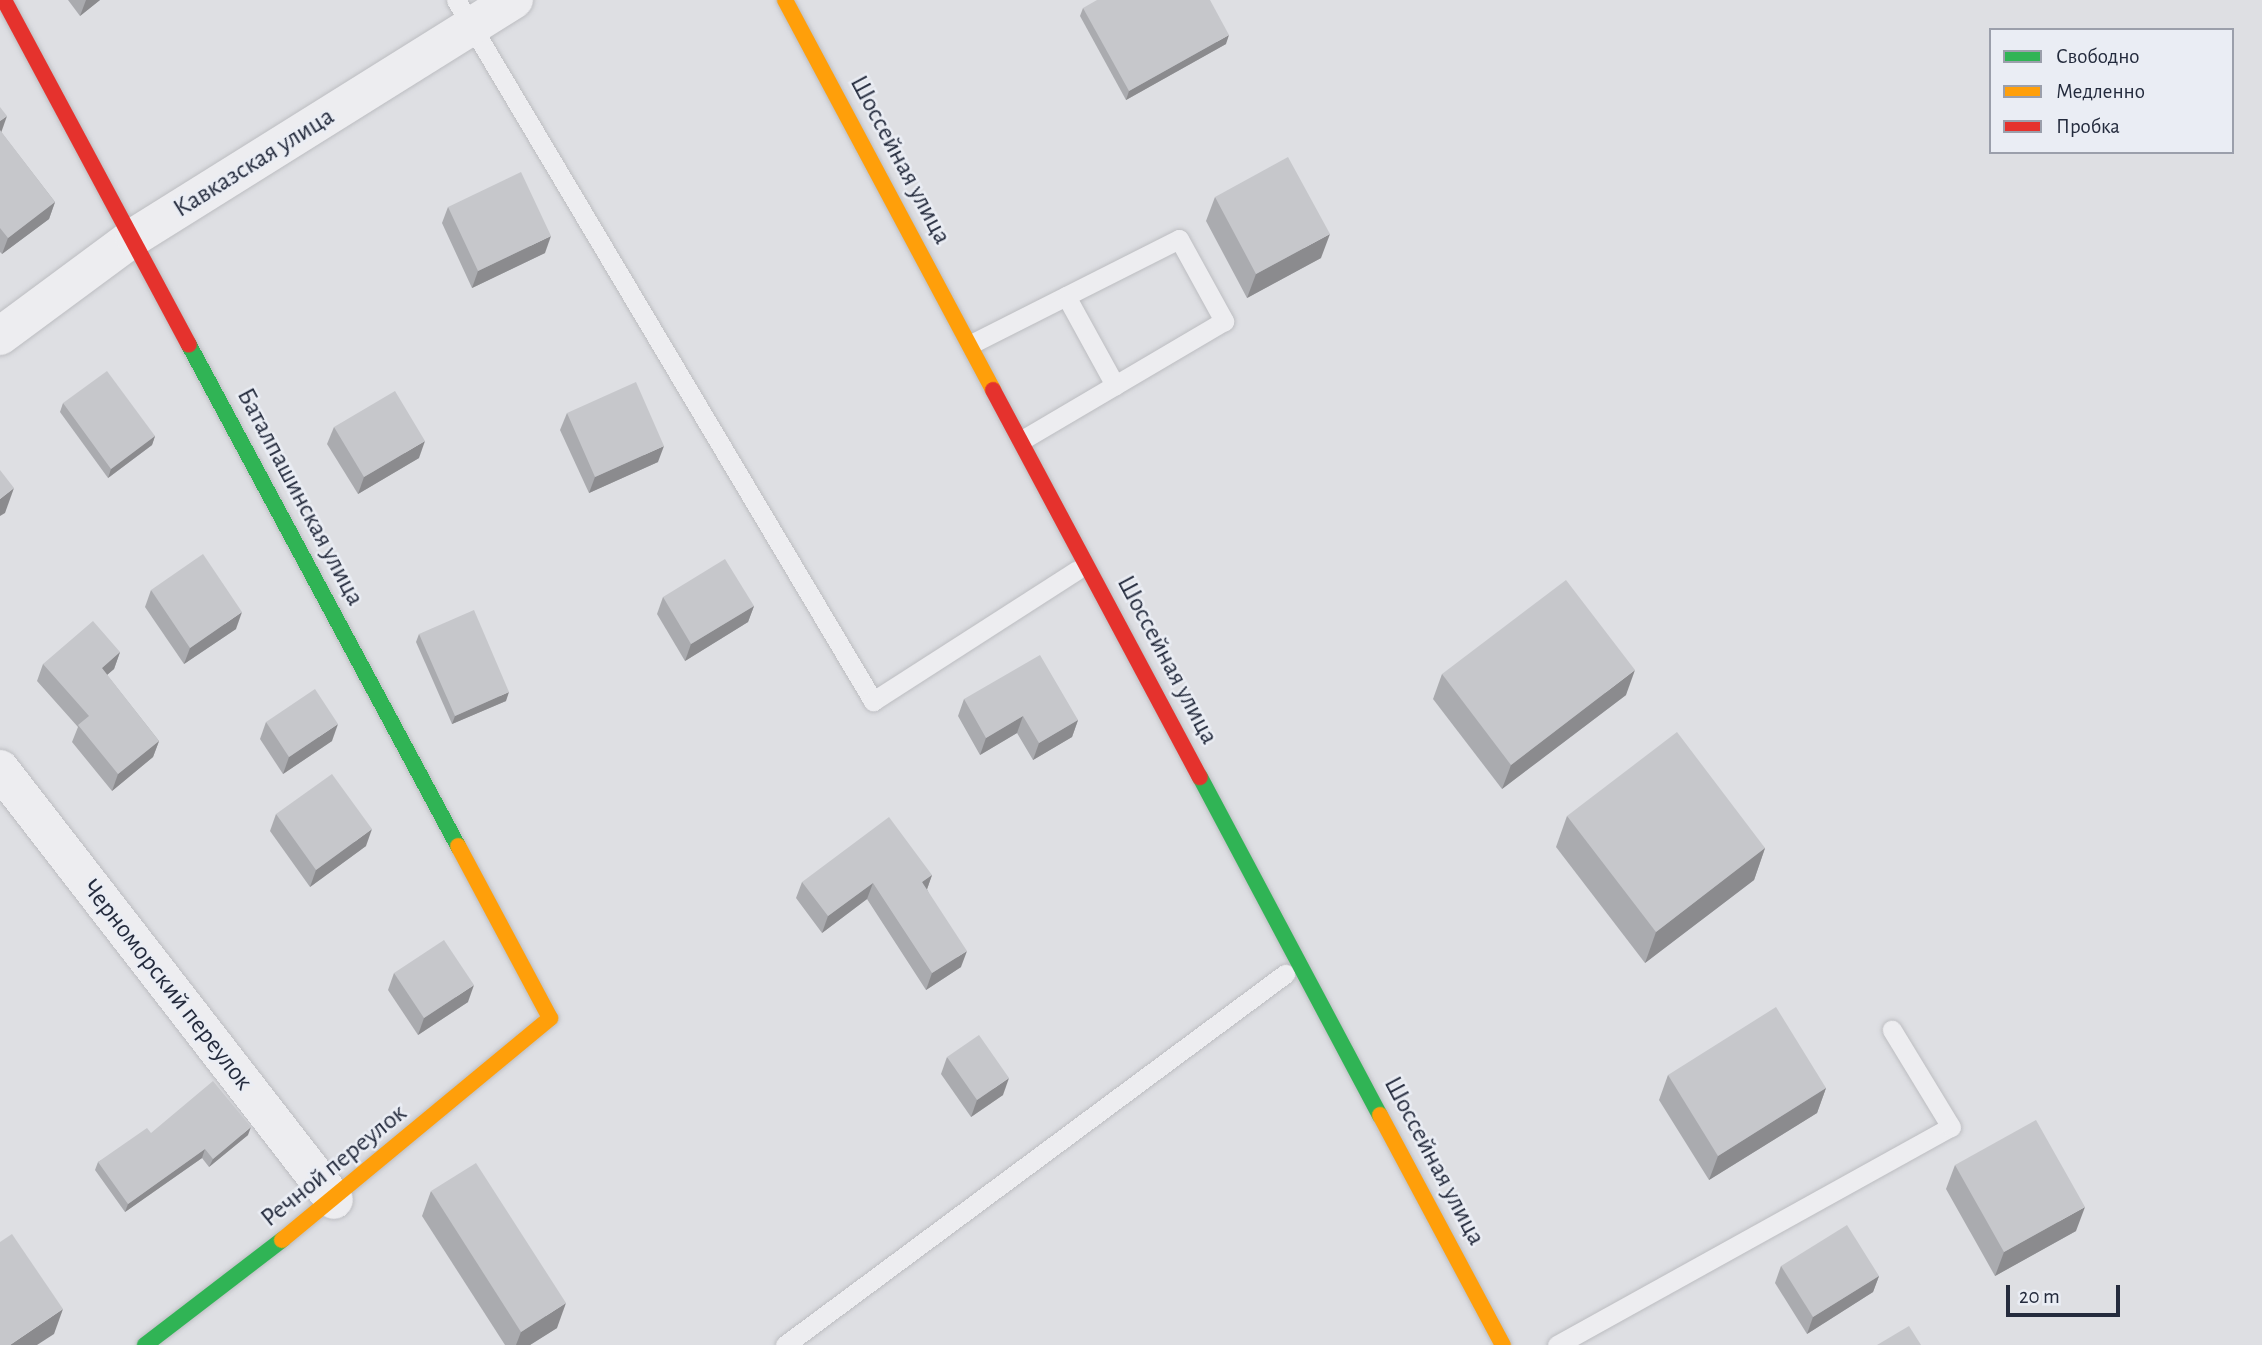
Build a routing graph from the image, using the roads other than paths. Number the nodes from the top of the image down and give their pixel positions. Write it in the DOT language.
graph roads {
  1 [pos="4,0"];
  2 [pos="514,0"];
  3 [pos="785,0"];
  4 [pos="464,14"];
  5 [pos="843,146"];
  6 [pos="134,237"];
  7 [pos="1066,296"];
  8 [pos="0,336"];
  9 [pos="971,344"];
  10 [pos="1115,385"];
  11 [pos="1022,440"];
  12 [pos="1077,570"];
  13 [pos="0,769"];
  14 [pos="1288,981"];
  15 [pos="550,1018"];
  16 [pos="1892,1030"];
  17 [pos="334,1200"];
  18 [pos="145,1345"];
  19 [pos="785,1345"];
  20 [pos="1503,1345"];
  21 [pos="1557,1345"];
  1 -- 6 [label="main road, Баталпашинская улица"];
  2 -- 4 [label="street, Кавказская улица"];
  3 -- 9 [label="main road, Шоссейная улица"];
  4 -- 6 [label="street, Кавказская улица"];
  4 -- 12 [label="lane"];
  5 -- 12 [label="main road, Шоссейная улица"];
  6 -- 8 [label="street, Кавказская улица"];
  6 -- 15 [label="main road, Баталпашинская улица"];
  7 -- 9 [label="lane"];
  7 -- 10 [label="lane"];
  7 -- 10 [label="lane"];
  9 -- 11 [label="main road, Шоссейная улица"];
  10 -- 11 [label="lane"];
  11 -- 20 [label="main road, Шоссейная улица"];
  12 -- 14 [label="main road, Шоссейная улица"];
  13 -- 17 [label="street, Черноморский переулок"];
  14 -- 19 [label="lane"];
  15 -- 17 [label="main road, Речной переулок"];
  16 -- 21 [label="lane"];
  17 -- 18 [label="main road, Речной переулок"];
}
